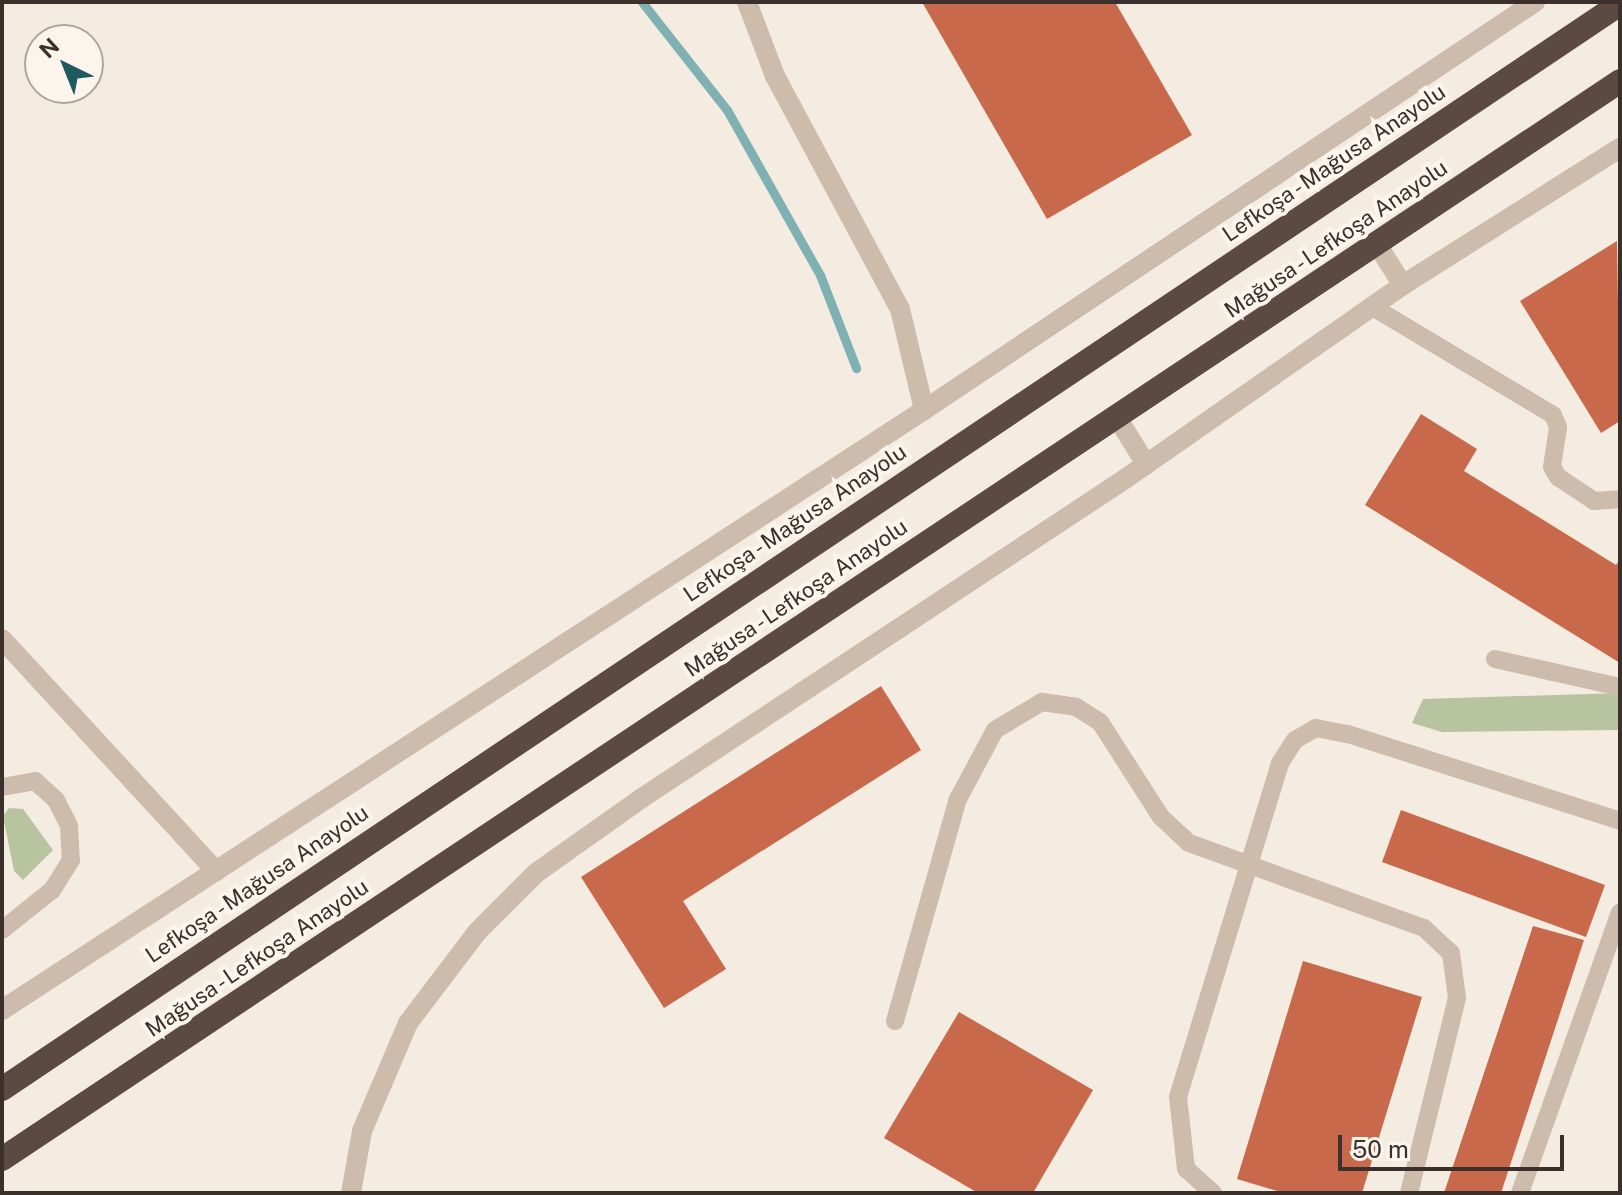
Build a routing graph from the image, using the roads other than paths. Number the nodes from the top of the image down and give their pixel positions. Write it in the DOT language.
graph roads {
  1 [pos="747,2"];
  2 [pos="1533,2"];
  3 [pos="1620,4"];
  4 [pos="1620,81"];
  5 [pos="1620,148"];
  6 [pos="1376,243"];
  7 [pos="1403,285"];
  8 [pos="1371,306"];
  9 [pos="924,410"];
  10 [pos="1116,416"];
  11 [pos="1146,464"];
  12 [pos="1620,499"];
  13 [pos="2,639"];
  14 [pos="1495,659"];
  15 [pos="1620,687"];
  16 [pos="2,787"];
  17 [pos="1620,821"];
  18 [pos="1250,868"];
  19 [pos="216,871"];
  20 [pos="1620,912"];
  21 [pos="2,930"];
  22 [pos="2,1010"];
  23 [pos="895,1021"];
  24 [pos="2,1089"];
  25 [pos="2,1159"];
  26 [pos="351,1193"];
  27 [pos="1213,1193"];
  28 [pos="1409,1193"];
  29 [pos="1520,1193"];
  1 -- 9 [label="street"];
  2 -- 9 [label="street"];
  3 -- 24 [label="highway, Lefkoşa - Mağusa Anayolu"];
  4 -- 6 [label="highway, Mağusa - Lefkoşa Anayolu"];
  5 -- 7 [label="street"];
  6 -- 7 [label="street"];
  6 -- 10 [label="highway, Mağusa - Lefkoşa Anayolu"];
  7 -- 8 [label="street"];
  8 -- 11 [label="street"];
  8 -- 12 [label="lane"];
  9 -- 19 [label="street"];
  10 -- 11 [label="street"];
  10 -- 25 [label="highway, Mağusa - Lefkoşa Anayolu"];
  11 -- 26 [label="street"];
  13 -- 19 [label="street"];
  14 -- 15 [label="lane"];
  16 -- 21 [label="lane"];
  17 -- 18 [label="lane"];
  18 -- 23 [label="lane"];
  18 -- 27 [label="lane"];
  18 -- 28 [label="lane"];
  19 -- 22 [label="street"];
  20 -- 29 [label="lane"];
}
